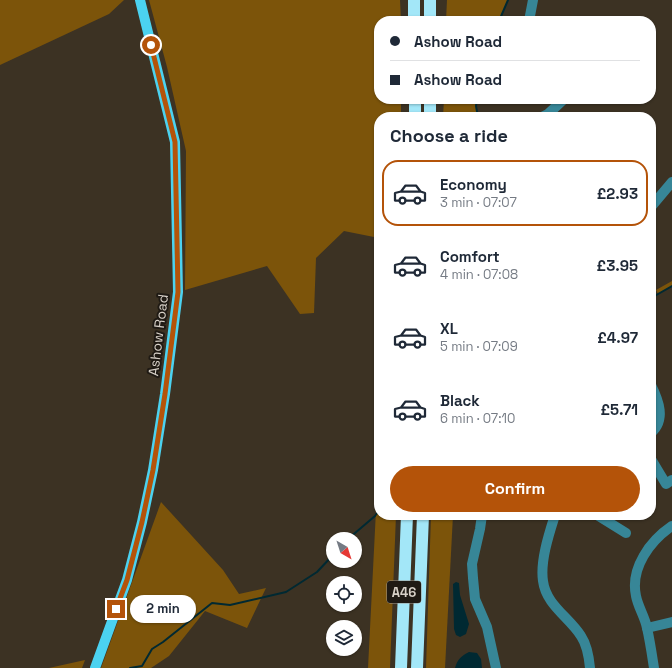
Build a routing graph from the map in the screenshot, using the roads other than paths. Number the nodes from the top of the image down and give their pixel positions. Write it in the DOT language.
graph roads {
  1 [pos="140,0"];
  2 [pos="414,0"];
  3 [pos="430,0"];
  4 [pos="534,0"];
  5 [pos="414,16"];
  6 [pos="430,16"];
  7 [pos="530,16"];
  8 [pos="559,104"];
  9 [pos="550,112"];
  10 [pos="672,182"];
  11 [pos="656,201"];
  12 [pos="656,397"];
  13 [pos="656,428"];
  14 [pos="656,465"];
  15 [pos="669,482"];
  16 [pos="407,520"];
  17 [pos="423,520"];
  18 [pos="481,520"];
  19 [pos="554,520"];
  20 [pos="605,520"];
  21 [pos="672,526"];
  22 [pos="626,533"];
  23 [pos="672,622"];
  24 [pos="647,628"];
  25 [pos="94,668"];
  26 [pos="401,668"];
  27 [pos="417,668"];
  28 [pos="496,668"];
  29 [pos="590,668"];
  30 [pos="654,668"];
  1 -- 25 [label="main road, Ashow Road"];
  2 -- 5 [label="highway"];
  3 -- 6 [label="highway"];
  4 -- 7 [label="street"];
  8 -- 9 [label="street"];
  10 -- 11 [label="street"];
  12 -- 13 [label="street"];
  14 -- 15 [label="street"];
  16 -- 26 [label="highway, A46"];
  17 -- 27 [label="highway, A46"];
  18 -- 28 [label="street"];
  19 -- 29 [label="street"];
  20 -- 22 [label="street"];
  21 -- 24 [label="street"];
  23 -- 24 [label="street"];
  24 -- 30 [label="street"];
}
